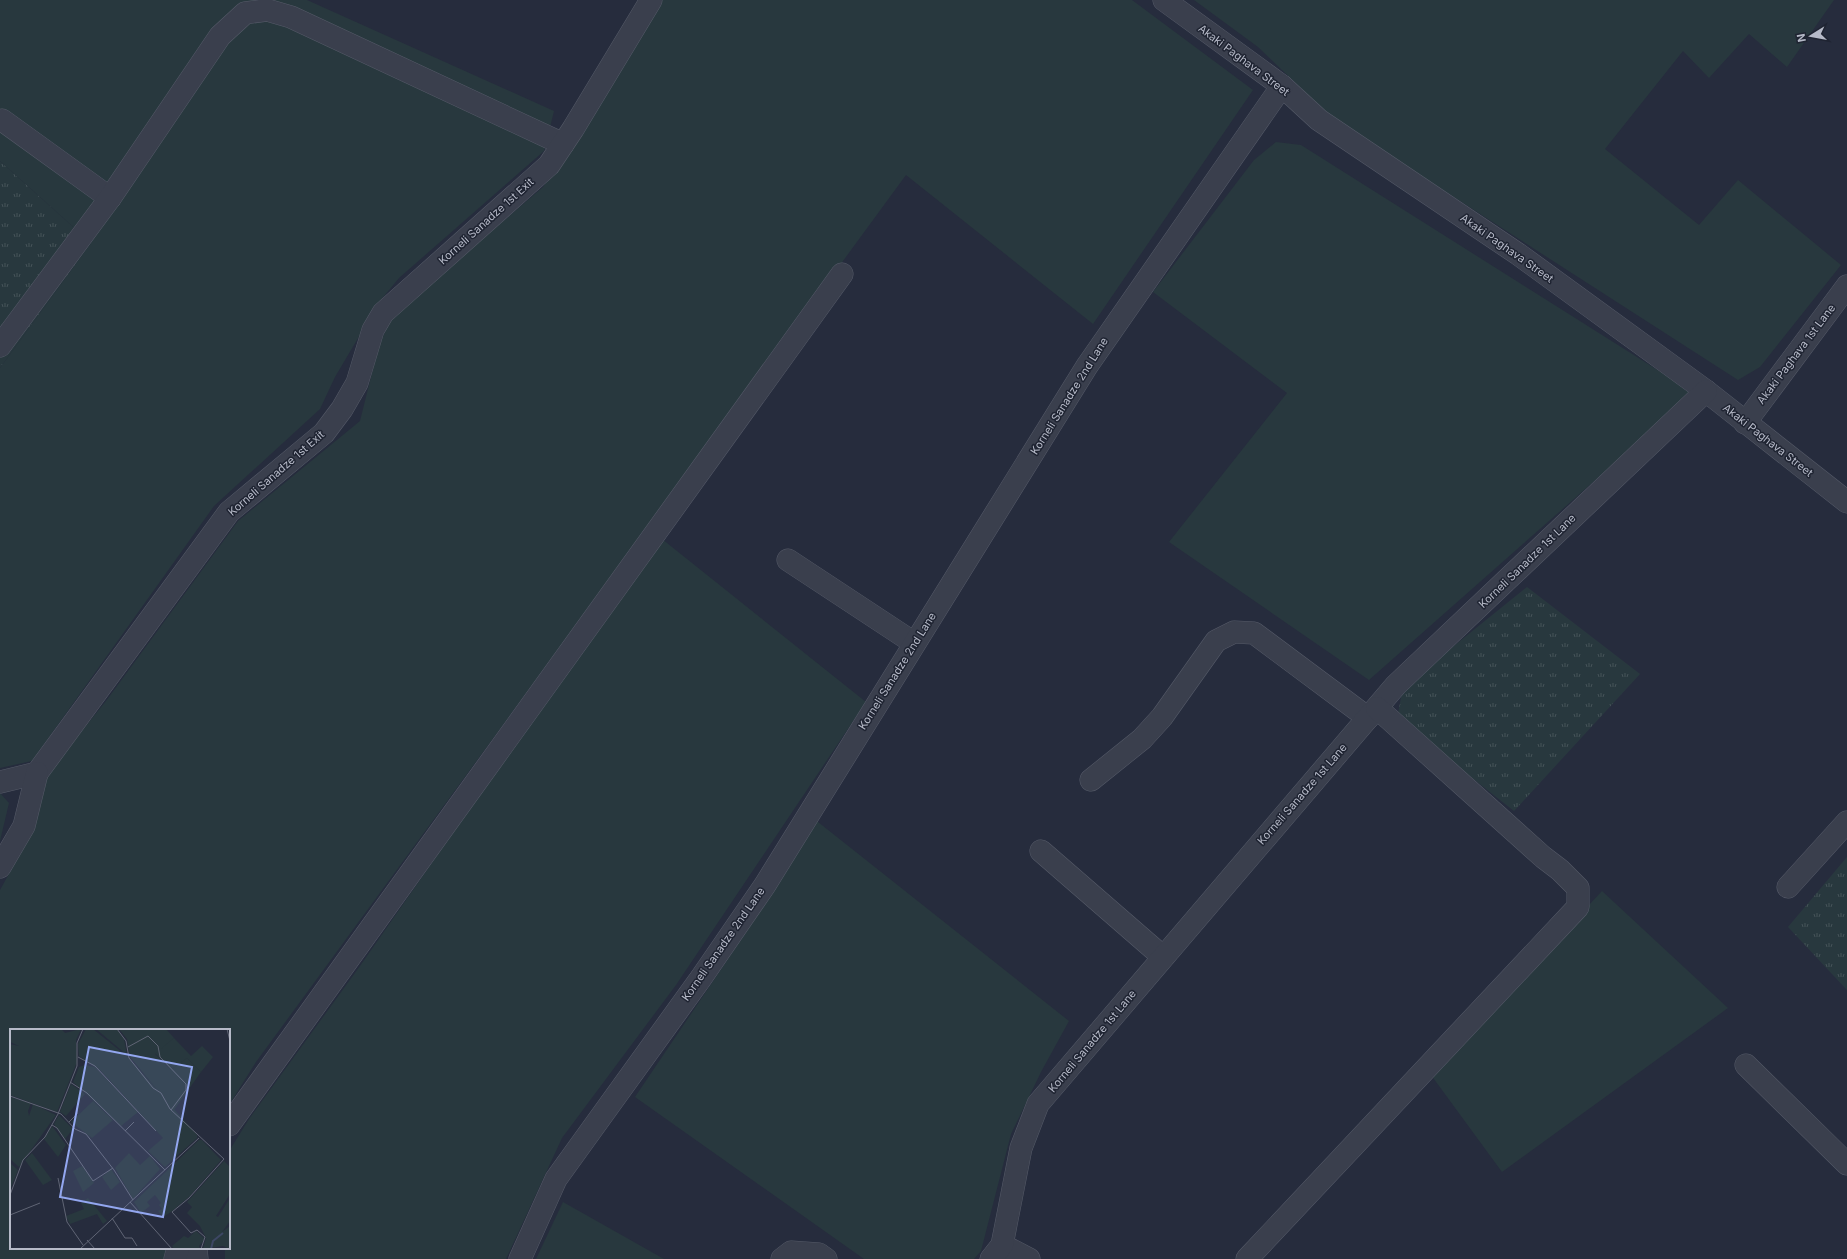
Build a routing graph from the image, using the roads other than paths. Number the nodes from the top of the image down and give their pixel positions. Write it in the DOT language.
graph roads {
  1 [pos="651,0"];
  2 [pos="1164,0"];
  3 [pos="1282,86"];
  4 [pos="2,120"];
  5 [pos="563,144"];
  6 [pos="110,198"];
  7 [pos="842,274"];
  8 [pos="1847,286"];
  9 [pos="0,346"];
  10 [pos="1706,391"];
  11 [pos="1745,423"];
  12 [pos="1847,502"];
  13 [pos="788,560"];
  14 [pos="914,643"];
  15 [pos="1372,713"];
  16 [pos="37,772"];
  17 [pos="1091,780"];
  18 [pos="0,782"];
  19 [pos="1847,822"];
  20 [pos="1040,851"];
  21 [pos="0,867"];
  22 [pos="1788,886"];
  23 [pos="1163,957"];
  24 [pos="1746,1065"];
  25 [pos="230,1124"];
  26 [pos="1847,1164"];
  27 [pos="178,1249"];
  28 [pos="196,1249"];
  29 [pos="997,1252"];
  30 [pos="175,1259"];
  31 [pos="197,1259"];
  32 [pos="520,1259"];
  33 [pos="782,1259"];
  34 [pos="826,1259"];
  35 [pos="1029,1259"];
  36 [pos="1248,1259"];
  1 -- 5 [label="street, Korneli Sanadze 1st Exit"];
  2 -- 3 [label="street, Akaki Paghava Street"];
  3 -- 10 [label="street, Akaki Paghava Street"];
  3 -- 14 [label="street, Korneli Sanadze 2nd Lane"];
  4 -- 6 [label="street"];
  5 -- 6 [label="street"];
  5 -- 16 [label="street, Korneli Sanadze 1st Exit"];
  6 -- 9 [label="street"];
  7 -- 25 [label="street"];
  8 -- 11 [label="street, Akaki Paghava 1st Lane"];
  10 -- 11 [label="street, Akaki Paghava Street"];
  10 -- 15 [label="street, Korneli Sanadze 1st Lane"];
  11 -- 12 [label="street, Akaki Paghava Street"];
  13 -- 14 [label="street"];
  14 -- 32 [label="street, Korneli Sanadze 2nd Lane"];
  15 -- 17 [label="street"];
  15 -- 23 [label="street, Korneli Sanadze 1st Lane"];
  15 -- 36 [label="street"];
  16 -- 18 [label="street"];
  16 -- 21 [label="street"];
  19 -- 22 [label="street"];
  20 -- 23 [label="street"];
  23 -- 29 [label="street, Korneli Sanadze 1st Lane"];
  24 -- 26 [label="street"];
  27 -- 30 [label="street"];
  28 -- 31 [label="street"];
  29 -- 35 [label="street"];
  33 -- 34 [label="street"];
}
